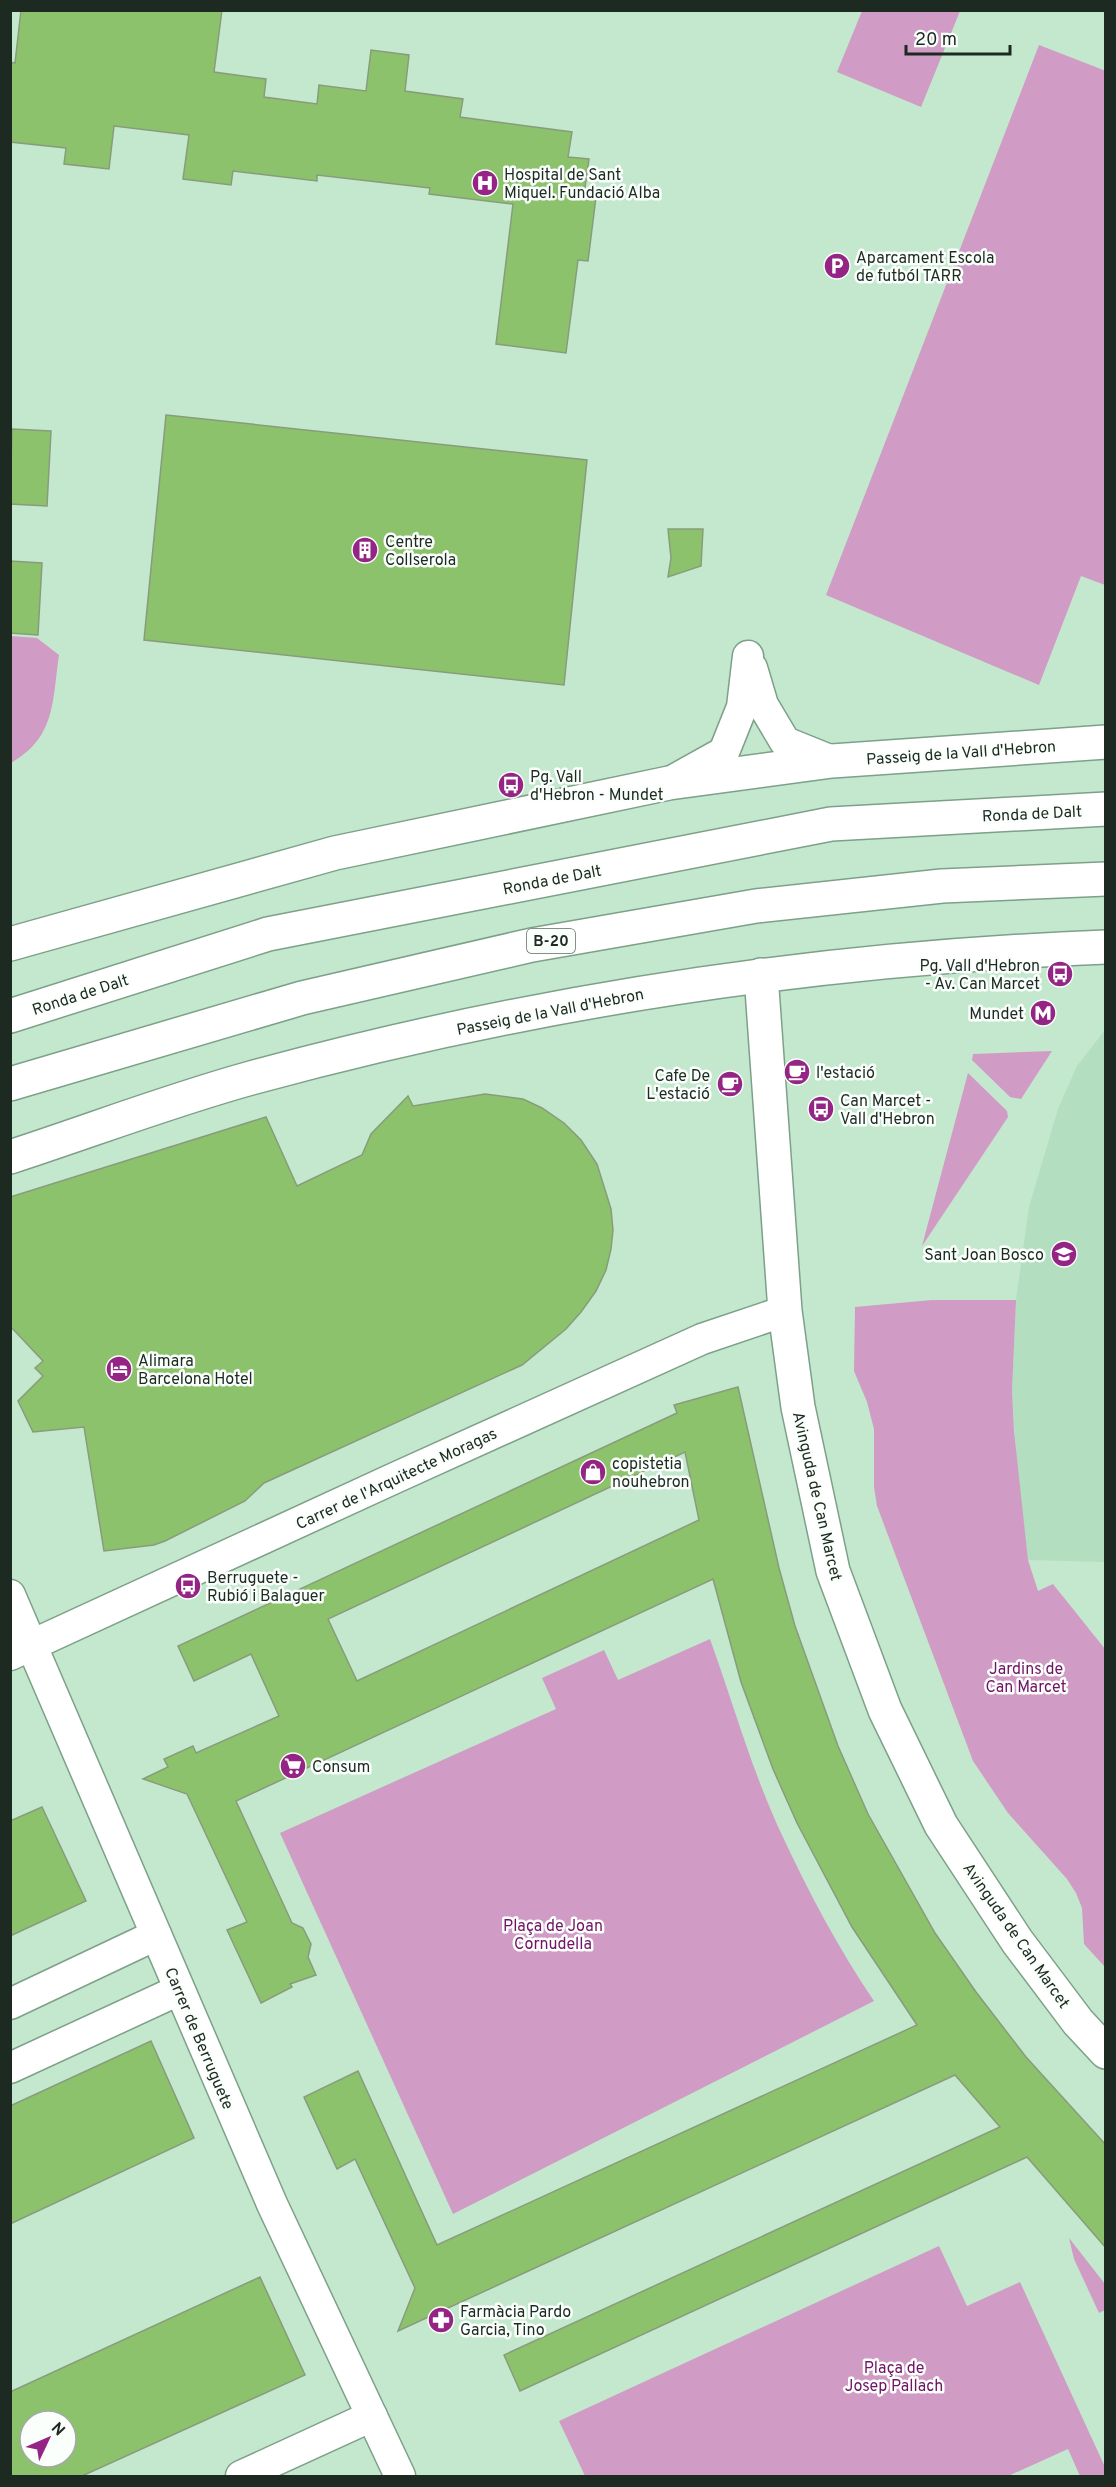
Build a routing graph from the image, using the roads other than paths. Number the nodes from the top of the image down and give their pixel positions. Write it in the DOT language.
graph roads {
  1 [pos="1106,742"];
  2 [pos="832,761"];
  3 [pos="669,783"];
  4 [pos="1106,809"];
  5 [pos="1106,879"];
  6 [pos="10,944"];
  7 [pos="1106,947"];
  8 [pos="761,975"];
  9 [pos="10,1016"];
  10 [pos="10,1084"];
  11 [pos="10,1157"];
  12 [pos="785,1311"];
  13 [pos="10,1595"];
  14 [pos="21,1650"];
  15 [pos="156,1935"];
  16 [pos="179,1990"];
  17 [pos="10,2004"];
  18 [pos="1106,2052"];
  19 [pos="10,2068"];
  20 [pos="372,2416"];
  21 [pos="241,2476"];
  22 [pos="400,2476"];
  1 -- 2 [label="main road, Passeig de la Vall d'Hebron"];
  2 -- 3 [label="main road, Passeig de la Vall d'Hebron"];
  2 -- 3 [label="street"];
  3 -- 6 [label="main road, Passeig de la Vall d'Hebron"];
  4 -- 9 [label="main road, Ronda de Dalt"];
  5 -- 10 [label="main road, B-20"];
  7 -- 8 [label="main road, Passeig de la Vall d'Hebron"];
  8 -- 11 [label="main road, Passeig de la Vall d'Hebron"];
  8 -- 12 [label="main road, Avinguda de Can Marcet"];
  12 -- 14 [label="street, Carrer de l'Arquitecte Moragas"];
  12 -- 18 [label="main road, Avinguda de Can Marcet"];
  13 -- 14 [label="street, Carrer de Berruguete"];
  14 -- 15 [label="street, Carrer de Berruguete"];
  15 -- 16 [label="street, Carrer de Berruguete"];
  15 -- 17 [label="street"];
  16 -- 19 [label="street"];
  16 -- 20 [label="street, Carrer de Berruguete"];
  20 -- 21 [label="street"];
  20 -- 22 [label="street, Carrer de Berruguete"];
}
